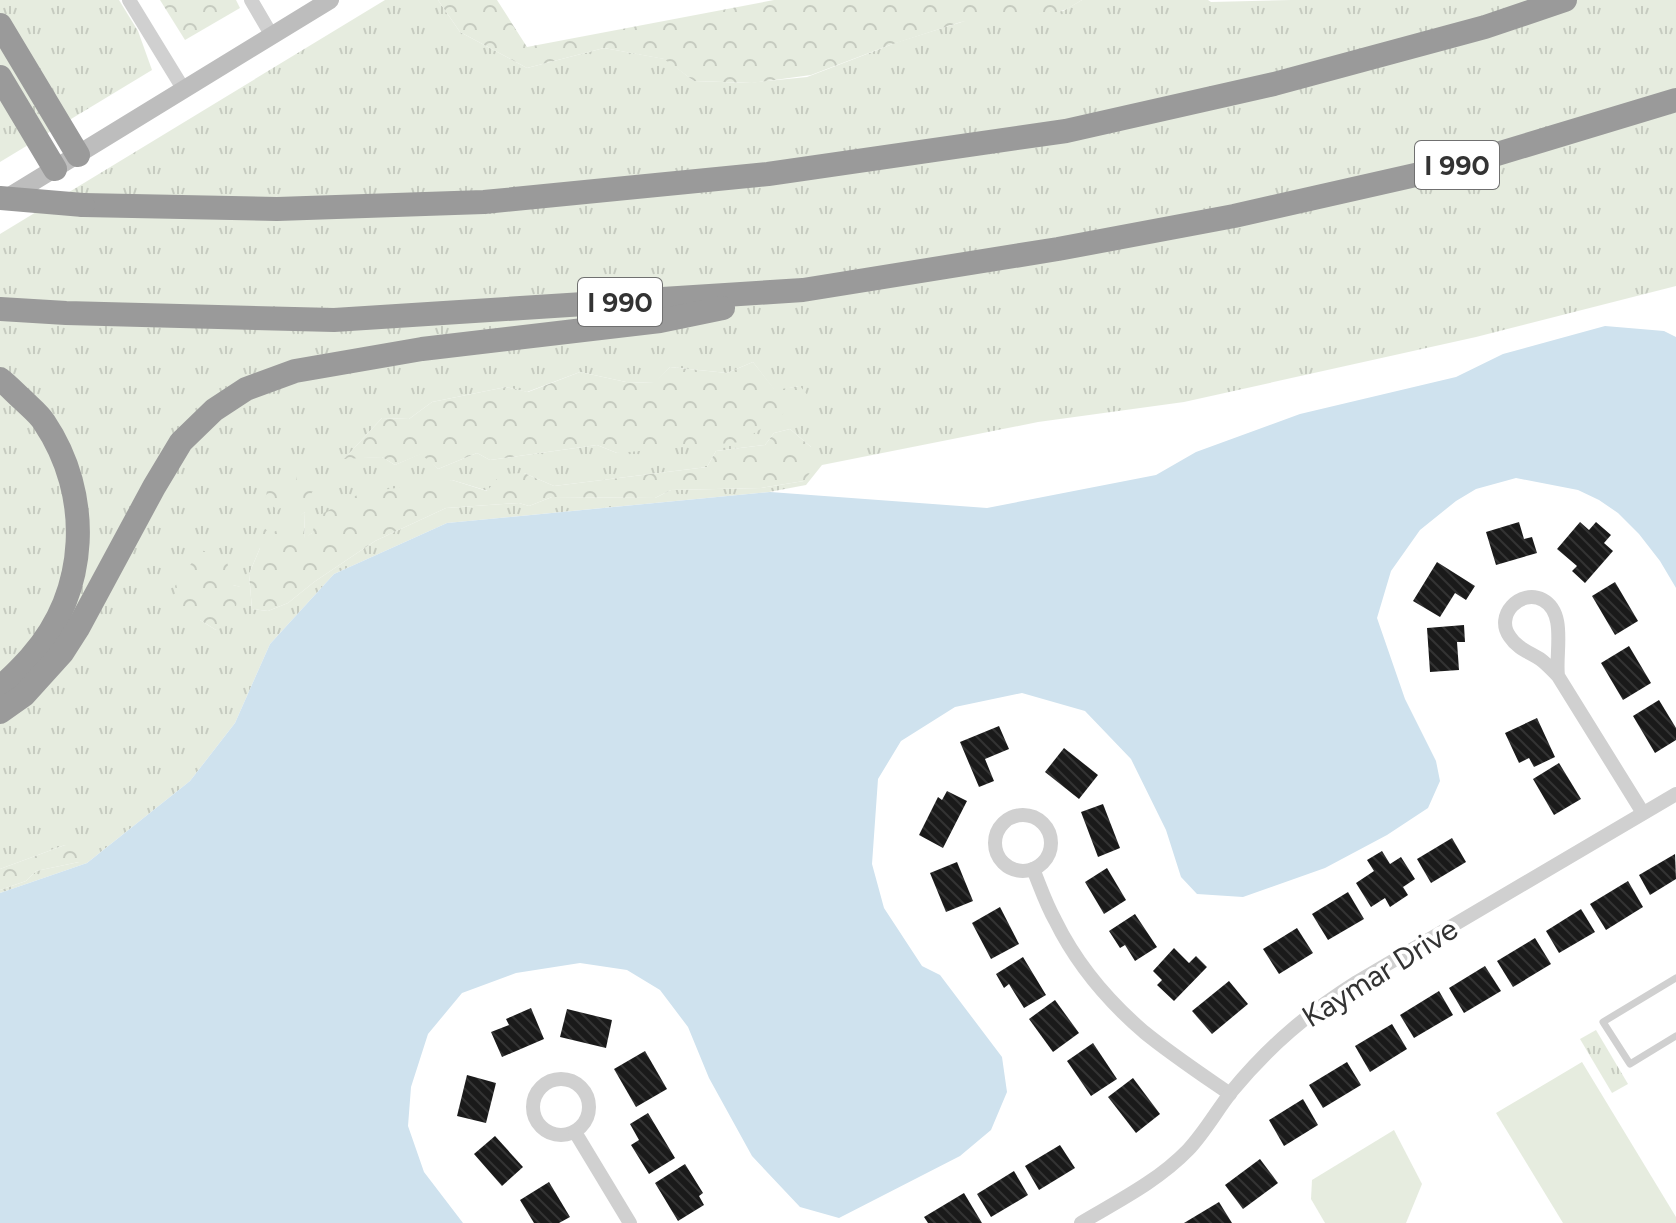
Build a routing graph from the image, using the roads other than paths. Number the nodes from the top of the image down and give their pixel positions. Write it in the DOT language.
graph roads {
  1 [pos="129,0"];
  2 [pos="251,0"];
  3 [pos="330,0"];
  4 [pos="1565,0"];
  5 [pos="0,25"];
  6 [pos="272,36"];
  7 [pos="0,77"];
  8 [pos="184,90"];
  9 [pos="1676,100"];
  10 [pos="78,155"];
  11 [pos="55,169"];
  12 [pos="0,200"];
  13 [pos="803,290"];
  14 [pos="0,309"];
  15 [pos="0,379"];
  16 [pos="1558,676"];
  17 [pos="0,687"];
  18 [pos="0,712"];
  19 [pos="1676,794"];
  20 [pos="1643,813"];
  21 [pos="1033,869"];
  22 [pos="1676,978"];
  23 [pos="1676,1036"];
  24 [pos="1230,1094"];
  25 [pos="575,1132"];
  26 [pos="630,1223"];
  27 [pos="1081,1223"];
  1 -- 8 [label="street"];
  2 -- 6 [label="street"];
  3 -- 6 [label="main road"];
  4 -- 12 [label="highway, bridge"];
  5 -- 10 [label="highway"];
  6 -- 8 [label="main road"];
  7 -- 11 [label="highway"];
  8 -- 10 [label="main road"];
  9 -- 13 [label="highway, I 990"];
  10 -- 11 [label="main road"];
  11 -- 12 [label="main road"];
  13 -- 14 [label="highway, I 990"];
  13 -- 18 [label="highway"];
  15 -- 17 [label="highway"];
  16 -- 16 [label="street"];
  16 -- 20 [label="street"];
  19 -- 20 [label="street, Kaymar Drive"];
  20 -- 24 [label="street, Kaymar Drive"];
  21 -- 24 [label="street"];
  22 -- 23 [label="lane"];
  24 -- 27 [label="street, Kaymar Drive"];
  25 -- 26 [label="street"];
}
